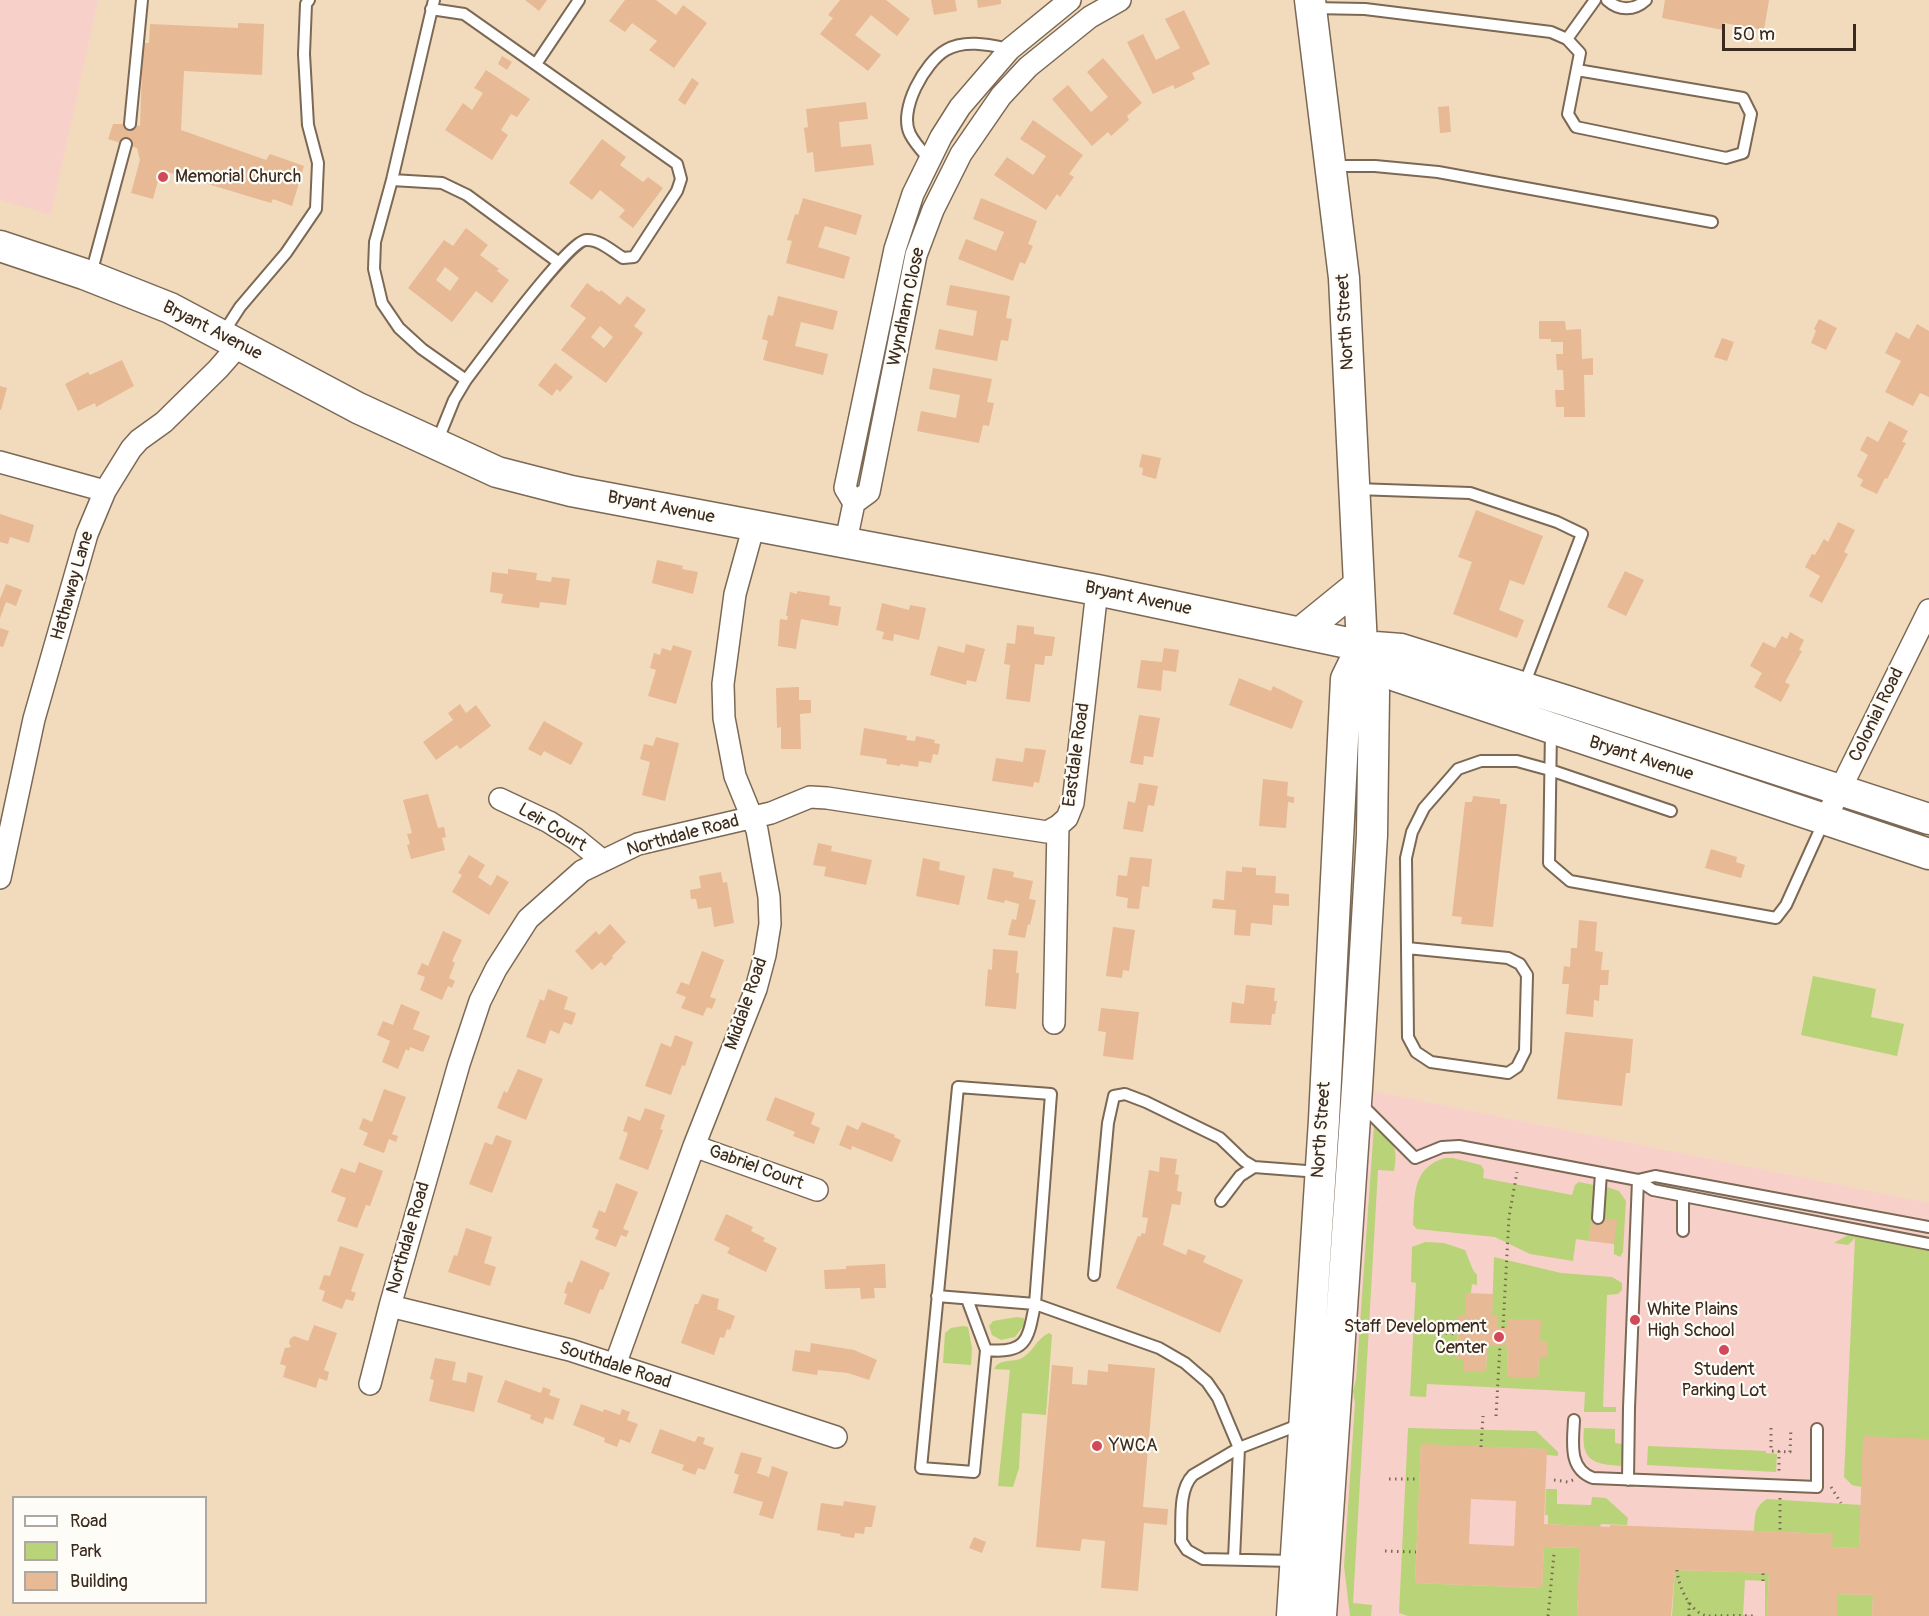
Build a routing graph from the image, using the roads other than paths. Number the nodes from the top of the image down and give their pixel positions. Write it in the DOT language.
graph roads {
  1 [pos="142,0"];
  2 [pos="309,0"];
  3 [pos="579,0"];
  4 [pos="1070,0"];
  5 [pos="1120,0"];
  6 [pos="1595,0"];
  7 [pos="1607,0"];
  8 [pos="1646,0"];
  9 [pos="1311,4"];
  10 [pos="433,5"];
  11 [pos="1567,39"];
  12 [pos="1010,49"];
  13 [pos="536,64"];
  14 [pos="1028,67"];
  15 [pos="1577,70"];
  16 [pos="130,124"];
  17 [pos="126,144"];
  18 [pos="930,160"];
  19 [pos="1331,166"];
  20 [pos="392,180"];
  21 [pos="1712,222"];
  22 [pos="0,246"];
  23 [pos="895,249"];
  24 [pos="916,255"];
  25 [pos="558,262"];
  26 [pos="90,277"];
  27 [pos="230,340"];
  28 [pos="465,380"];
  29 [pos="436,446"];
  30 [pos="0,462"];
  31 [pos="1355,489"];
  32 [pos="105,491"];
  33 [pos="855,503"];
  34 [pos="754,525"];
  35 [pos="846,541"];
  36 [pos="1359,585"];
  37 [pos="1097,590"];
  38 [pos="1929,610"];
  39 [pos="1300,633"];
  40 [pos="1362,646"];
  41 [pos="1523,687"];
  42 [pos="1551,729"];
  43 [pos="1550,770"];
  44 [pos="1840,790"];
  45 [pos="500,799"];
  46 [pos="1671,811"];
  47 [pos="752,818"];
  48 [pos="1929,819"];
  49 [pos="1825,820"];
  50 [pos="1058,826"];
  51 [pos="1929,854"];
  52 [pos="603,861"];
  53 [pos="0,878"];
  54 [pos="1407,948"];
  55 [pos="1054,1023"];
  56 [pos="1357,1100"];
  57 [pos="694,1146"];
  58 [pos="1254,1167"];
  59 [pos="1320,1172"];
  60 [pos="1601,1173"];
  61 [pos="1638,1180"];
  62 [pos="817,1190"];
  63 [pos="1683,1197"];
  64 [pos="1221,1201"];
  65 [pos="1598,1218"];
  66 [pos="1929,1227"];
  67 [pos="1683,1231"];
  68 [pos="1929,1244"];
  69 [pos="1094,1275"];
  70 [pos="938,1296"];
  71 [pos="967,1299"];
  72 [pos="1035,1304"];
  73 [pos="390,1306"];
  74 [pos="986,1350"];
  75 [pos="615,1365"];
  76 [pos="370,1384"];
  77 [pos="1574,1419"];
  78 [pos="1817,1429"];
  79 [pos="1320,1430"];
  80 [pos="836,1437"];
  81 [pos="1239,1448"];
  82 [pos="1628,1480"];
  83 [pos="1234,1559"];
  84 [pos="1296,1561"];
  85 [pos="1292,1616"];
  86 [pos="1321,1616"];
  1 -- 16 [label="lane"];
  2 -- 27 [label="lane"];
  3 -- 13 [label="lane"];
  4 -- 12 [label="street, Wyndham Close"];
  5 -- 14 [label="street, Wyndham Close"];
  6 -- 11 [label="lane"];
  7 -- 8 [label="lane"];
  9 -- 11 [label="lane"];
  9 -- 19 [label="main road, North Street"];
  10 -- 13 [label="lane"];
  10 -- 20 [label="lane"];
  11 -- 15 [label="lane"];
  12 -- 14 [label="street"];
  12 -- 18 [label="street, Wyndham Close"];
  12 -- 18 [label="lane"];
  13 -- 25 [label="lane"];
  14 -- 24 [label="street, Wyndham Close"];
  15 -- 15 [label="lane"];
  17 -- 26 [label="lane"];
  18 -- 23 [label="street, Wyndham Close"];
  19 -- 21 [label="lane"];
  19 -- 31 [label="main road, North Street"];
  20 -- 25 [label="lane"];
  20 -- 28 [label="lane"];
  22 -- 26 [label="main road, Bryant Avenue"];
  23 -- 24 [label="street"];
  23 -- 33 [label="street, Wyndham Close"];
  24 -- 33 [label="street, Wyndham Close"];
  25 -- 28 [label="lane"];
  26 -- 27 [label="main road, Bryant Avenue"];
  27 -- 29 [label="main road, Bryant Avenue"];
  27 -- 32 [label="street, Hathaway Lane"];
  28 -- 29 [label="lane"];
  29 -- 34 [label="main road, Bryant Avenue"];
  30 -- 32 [label="street"];
  31 -- 36 [label="main road, North Street"];
  31 -- 41 [label="lane"];
  32 -- 53 [label="street, Hathaway Lane"];
  33 -- 35 [label="street, Wyndham Close"];
  34 -- 35 [label="main road, Bryant Avenue"];
  34 -- 47 [label="street, Middale Road"];
  35 -- 37 [label="main road, Bryant Avenue"];
  36 -- 39 [label="main road"];
  36 -- 40 [label="main road, North Street"];
  37 -- 39 [label="main road, Bryant Avenue"];
  37 -- 50 [label="street, Eastdale Road"];
  38 -- 44 [label="street, Colonial Road"];
  39 -- 40 [label="main road, Bryant Avenue"];
  40 -- 41 [label="main road, Bryant Avenue"];
  40 -- 42 [label="main road, Bryant Avenue"];
  40 -- 56 [label="main road, North Street"];
  40 -- 59 [label="main road, North Street"];
  41 -- 44 [label="main road, Bryant Avenue"];
  42 -- 43 [label="lane"];
  42 -- 49 [label="main road, Bryant Avenue"];
  43 -- 46 [label="lane"];
  43 -- 49 [label="lane"];
  43 -- 54 [label="lane"];
  44 -- 48 [label="main road, Bryant Avenue"];
  44 -- 49 [label="street, Colonial Road"];
  45 -- 52 [label="street, Leir Court"];
  47 -- 50 [label="street, Northdale Road"];
  47 -- 52 [label="street, Northdale Road"];
  47 -- 57 [label="street, Middale Road"];
  49 -- 51 [label="main road, Bryant Avenue"];
  50 -- 55 [label="street, Eastdale Road"];
  52 -- 73 [label="street, Northdale Road"];
  54 -- 54 [label="lane"];
  56 -- 60 [label="lane"];
  56 -- 79 [label="main road, North Street"];
  57 -- 62 [label="street, Gabriel Court"];
  57 -- 75 [label="street, Middale Road"];
  58 -- 59 [label="lane"];
  58 -- 64 [label="lane"];
  58 -- 69 [label="lane"];
  59 -- 79 [label="main road, North Street"];
  60 -- 61 [label="lane"];
  60 -- 65 [label="lane"];
  61 -- 63 [label="lane"];
  61 -- 66 [label="lane"];
  61 -- 82 [label="lane"];
  63 -- 67 [label="lane"];
  63 -- 68 [label="lane"];
  70 -- 71 [label="lane"];
  70 -- 72 [label="lane"];
  70 -- 74 [label="lane"];
  71 -- 72 [label="lane"];
  71 -- 74 [label="lane"];
  72 -- 74 [label="lane"];
  72 -- 81 [label="lane"];
  73 -- 75 [label="street, Southdale Road"];
  73 -- 76 [label="street, Northdale Road"];
  75 -- 80 [label="street, Southdale Road"];
  77 -- 82 [label="lane"];
  78 -- 82 [label="lane"];
  79 -- 81 [label="lane"];
  79 -- 84 [label="main road, North Street"];
  79 -- 86 [label="main road, North Street"];
  81 -- 83 [label="lane"];
  81 -- 83 [label="lane"];
  83 -- 84 [label="lane"];
  84 -- 85 [label="main road, North Street"];
}
